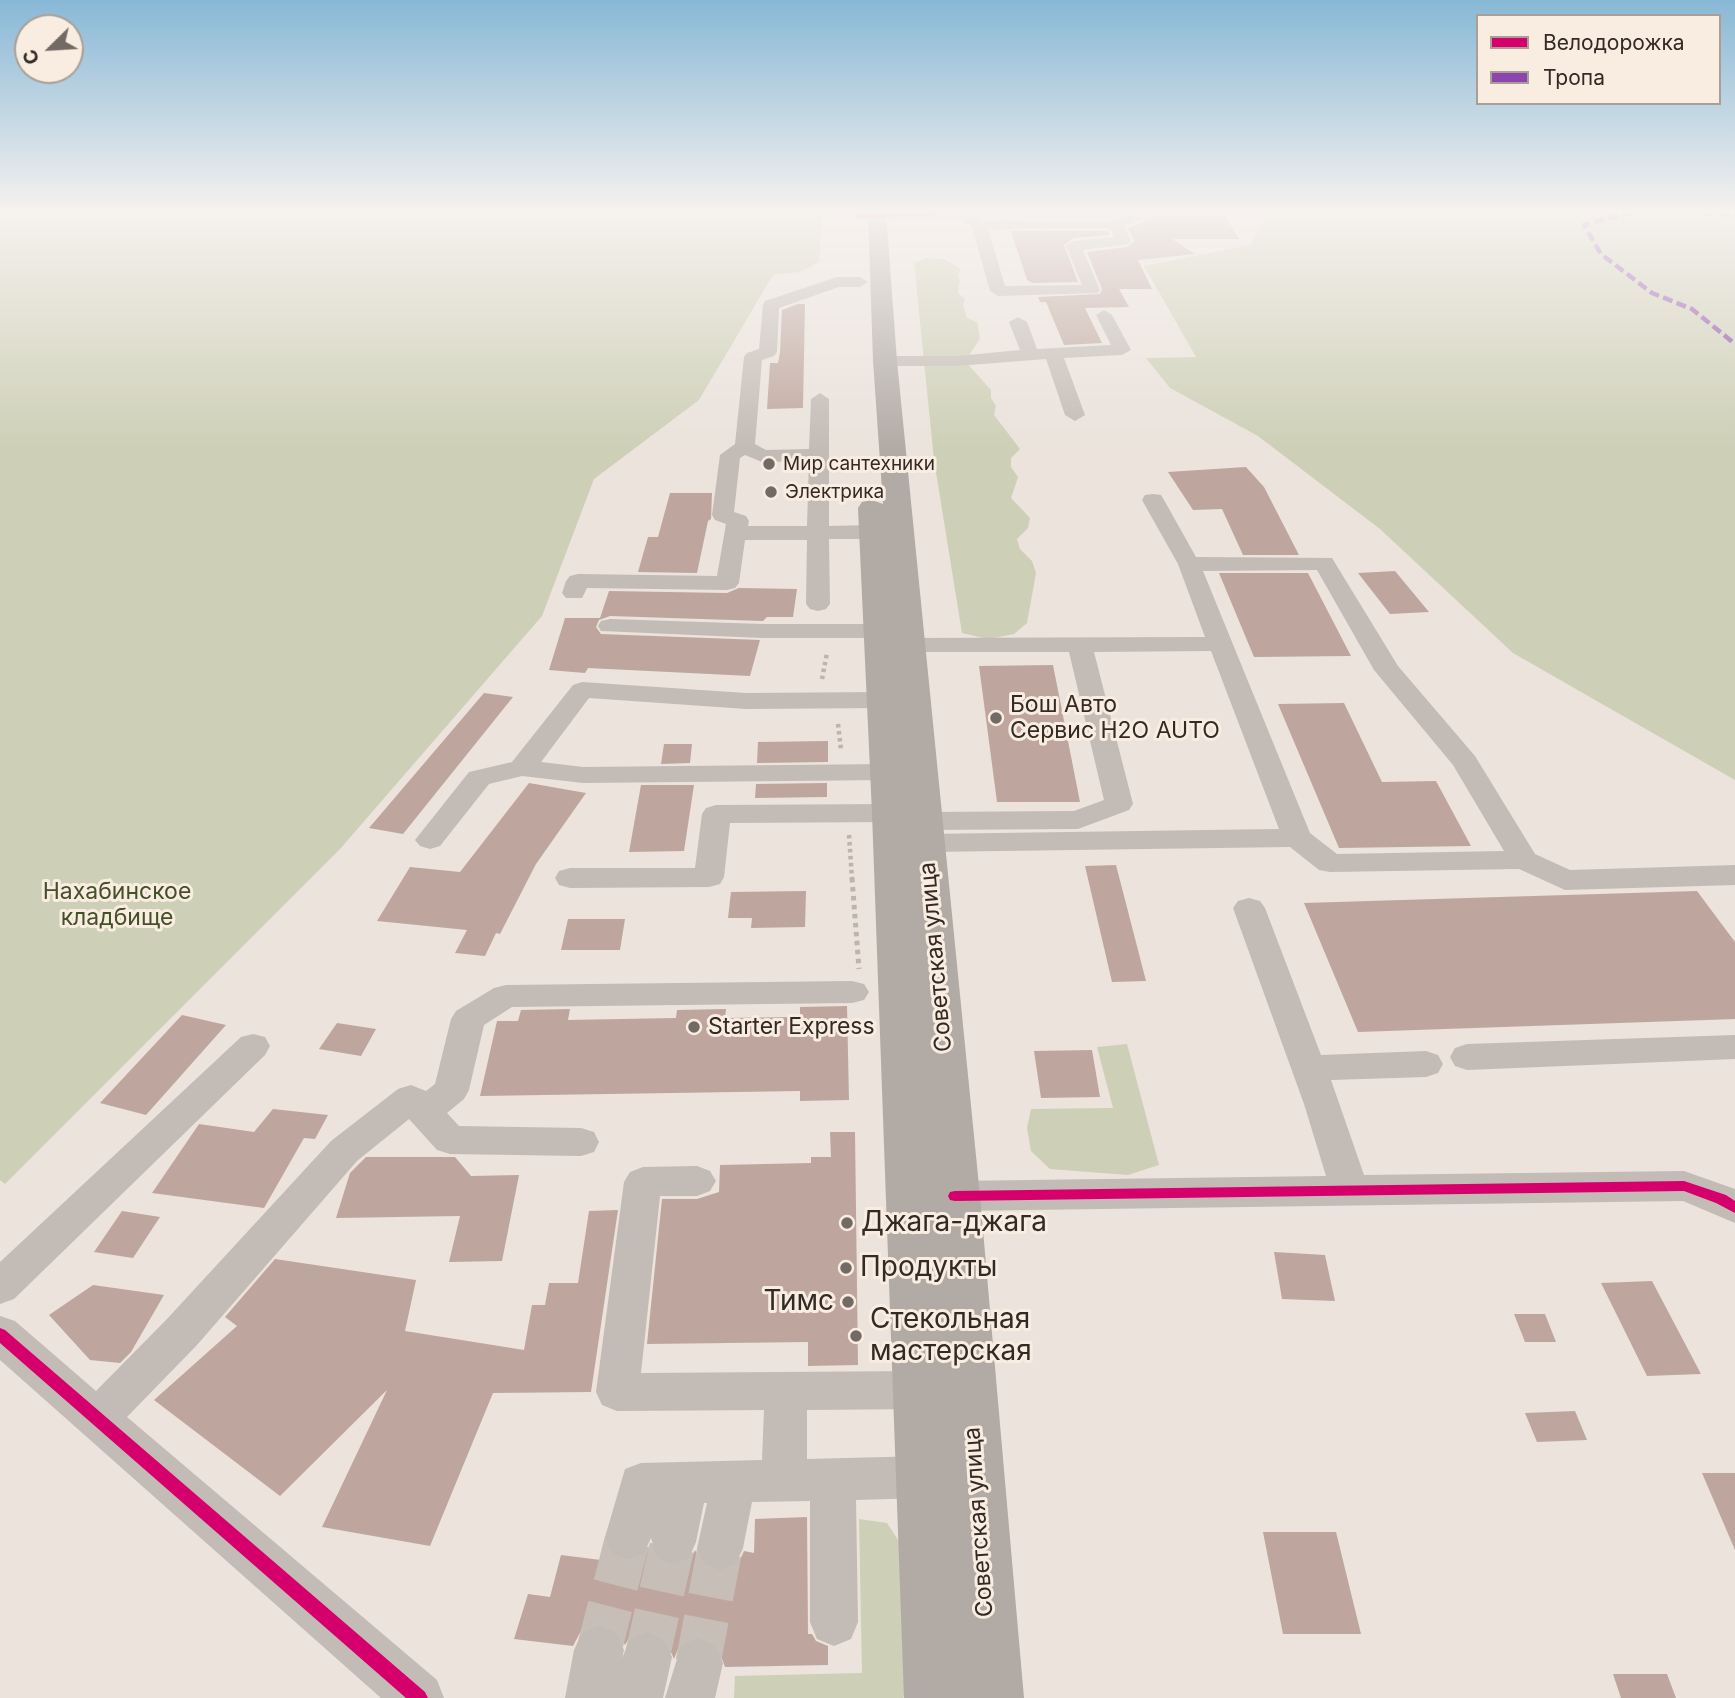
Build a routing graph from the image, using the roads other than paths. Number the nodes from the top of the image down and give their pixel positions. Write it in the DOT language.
graph roads {
  1 [pos="811,291"];
  2 [pos="860,291"];
  3 [pos="877,291"];
  4 [pos="1104,315"];
  5 [pos="1018,323"];
  6 [pos="1053,353"];
  7 [pos="1031,355"];
  8 [pos="885,362"];
  9 [pos="820,399"];
  10 [pos="1075,415"];
  11 [pos="745,447"];
  12 [pos="819,455"];
  13 [pos="1153,500"];
  14 [pos="873,532"];
  15 [pos="736,533"];
  16 [pos="818,533"];
  17 [pos="1189,564"];
  18 [pos="574,593"];
  19 [pos="818,604"];
  20 [pos="610,626"];
  21 [pos="894,638"];
  22 [pos="1220,644"];
  23 [pos="1080,645"];
  24 [pos="884,700"];
  25 [pos="522,768"];
  26 [pos="888,772"];
  27 [pos="914,826"];
  28 [pos="1297,838"];
  29 [pos="430,840"];
  30 [pos="1524,860"];
  31 [pos="1735,875"];
  32 [pos="570,878"];
  33 [pos="1249,908"];
  34 [pos="852,992"];
  35 [pos="253,1046"];
  36 [pos="1735,1048"];
  37 [pos="1467,1057"];
  38 [pos="1426,1064"];
  39 [pos="1308,1068"];
  40 [pos="424,1112"];
  41 [pos="581,1142"];
  42 [pos="697,1181"];
  43 [pos="1350,1191"];
  44 [pos="955,1196"];
  45 [pos="1735,1208"];
  46 [pos="0,1287"];
  47 [pos="0,1334"];
  48 [pos="920,1390"];
  49 [pos="786,1391"];
  50 [pos="97,1419"];
  51 [pos="924,1478"];
  52 [pos="833,1480"];
  53 [pos="784,1481"];
  54 [pos="734,1482"];
  55 [pos="686,1483"];
  56 [pos="628,1537"];
  57 [pos="673,1542"];
  58 [pos="720,1548"];
  59 [pos="834,1622"];
  60 [pos="599,1650"];
  61 [pos="419,1698"];
  62 [pos="590,1698"];
  63 [pos="937,1698"];
  64 [pos="991,1698"];
  1 -- 11 [label="street"];
  2 -- 14 [label="main road, Советская улица"];
  3 -- 8 [label="main road, Советская улица"];
  4 -- 6 [label="street"];
  5 -- 7 [label="street"];
  6 -- 7 [label="street"];
  6 -- 10 [label="street"];
  7 -- 8 [label="street"];
  8 -- 21 [label="main road, Советская улица"];
  9 -- 12 [label="street"];
  11 -- 12 [label="street"];
  11 -- 15 [label="street"];
  12 -- 16 [label="street"];
  13 -- 17 [label="street"];
  14 -- 16 [label="street"];
  14 -- 21 [label="main road, Советская улица"];
  15 -- 16 [label="street"];
  15 -- 18 [label="street"];
  16 -- 19 [label="street"];
  17 -- 22 [label="street"];
  17 -- 30 [label="street"];
  20 -- 21 [label="street"];
  21 -- 23 [label="street"];
  21 -- 24 [label="main road, Советская улица"];
  21 -- 27 [label="main road, Советская улица"];
  22 -- 23 [label="street"];
  22 -- 28 [label="street"];
  23 -- 27 [label="street"];
  24 -- 25 [label="street"];
  24 -- 26 [label="main road, Советская улица"];
  25 -- 26 [label="street"];
  25 -- 29 [label="street"];
  26 -- 27 [label="main road, Советская улица"];
  27 -- 28 [label="street"];
  27 -- 32 [label="street"];
  27 -- 44 [label="main road, Советская улица"];
  27 -- 48 [label="main road, Советская улица"];
  28 -- 30 [label="street"];
  30 -- 31 [label="street"];
  33 -- 39 [label="street"];
  34 -- 40 [label="street"];
  35 -- 46 [label="street"];
  36 -- 37 [label="street"];
  38 -- 39 [label="street"];
  39 -- 43 [label="street"];
  40 -- 41 [label="street"];
  40 -- 50 [label="street"];
  42 -- 49 [label="street"];
  43 -- 44 [label="street"];
  43 -- 45 [label="street"];
  44 -- 64 [label="main road, Советская улица"];
  47 -- 50 [label="street"];
  48 -- 49 [label="street"];
  48 -- 51 [label="main road, Советская улица"];
  49 -- 53 [label="street"];
  50 -- 61 [label="street"];
  51 -- 52 [label="street"];
  51 -- 63 [label="main road, Советская улица"];
  52 -- 53 [label="street"];
  52 -- 59 [label="street"];
  53 -- 54 [label="street"];
  54 -- 55 [label="street"];
  54 -- 58 [label="street"];
  55 -- 56 [label="street"];
  55 -- 57 [label="street"];
  60 -- 62 [label="street"];
}
